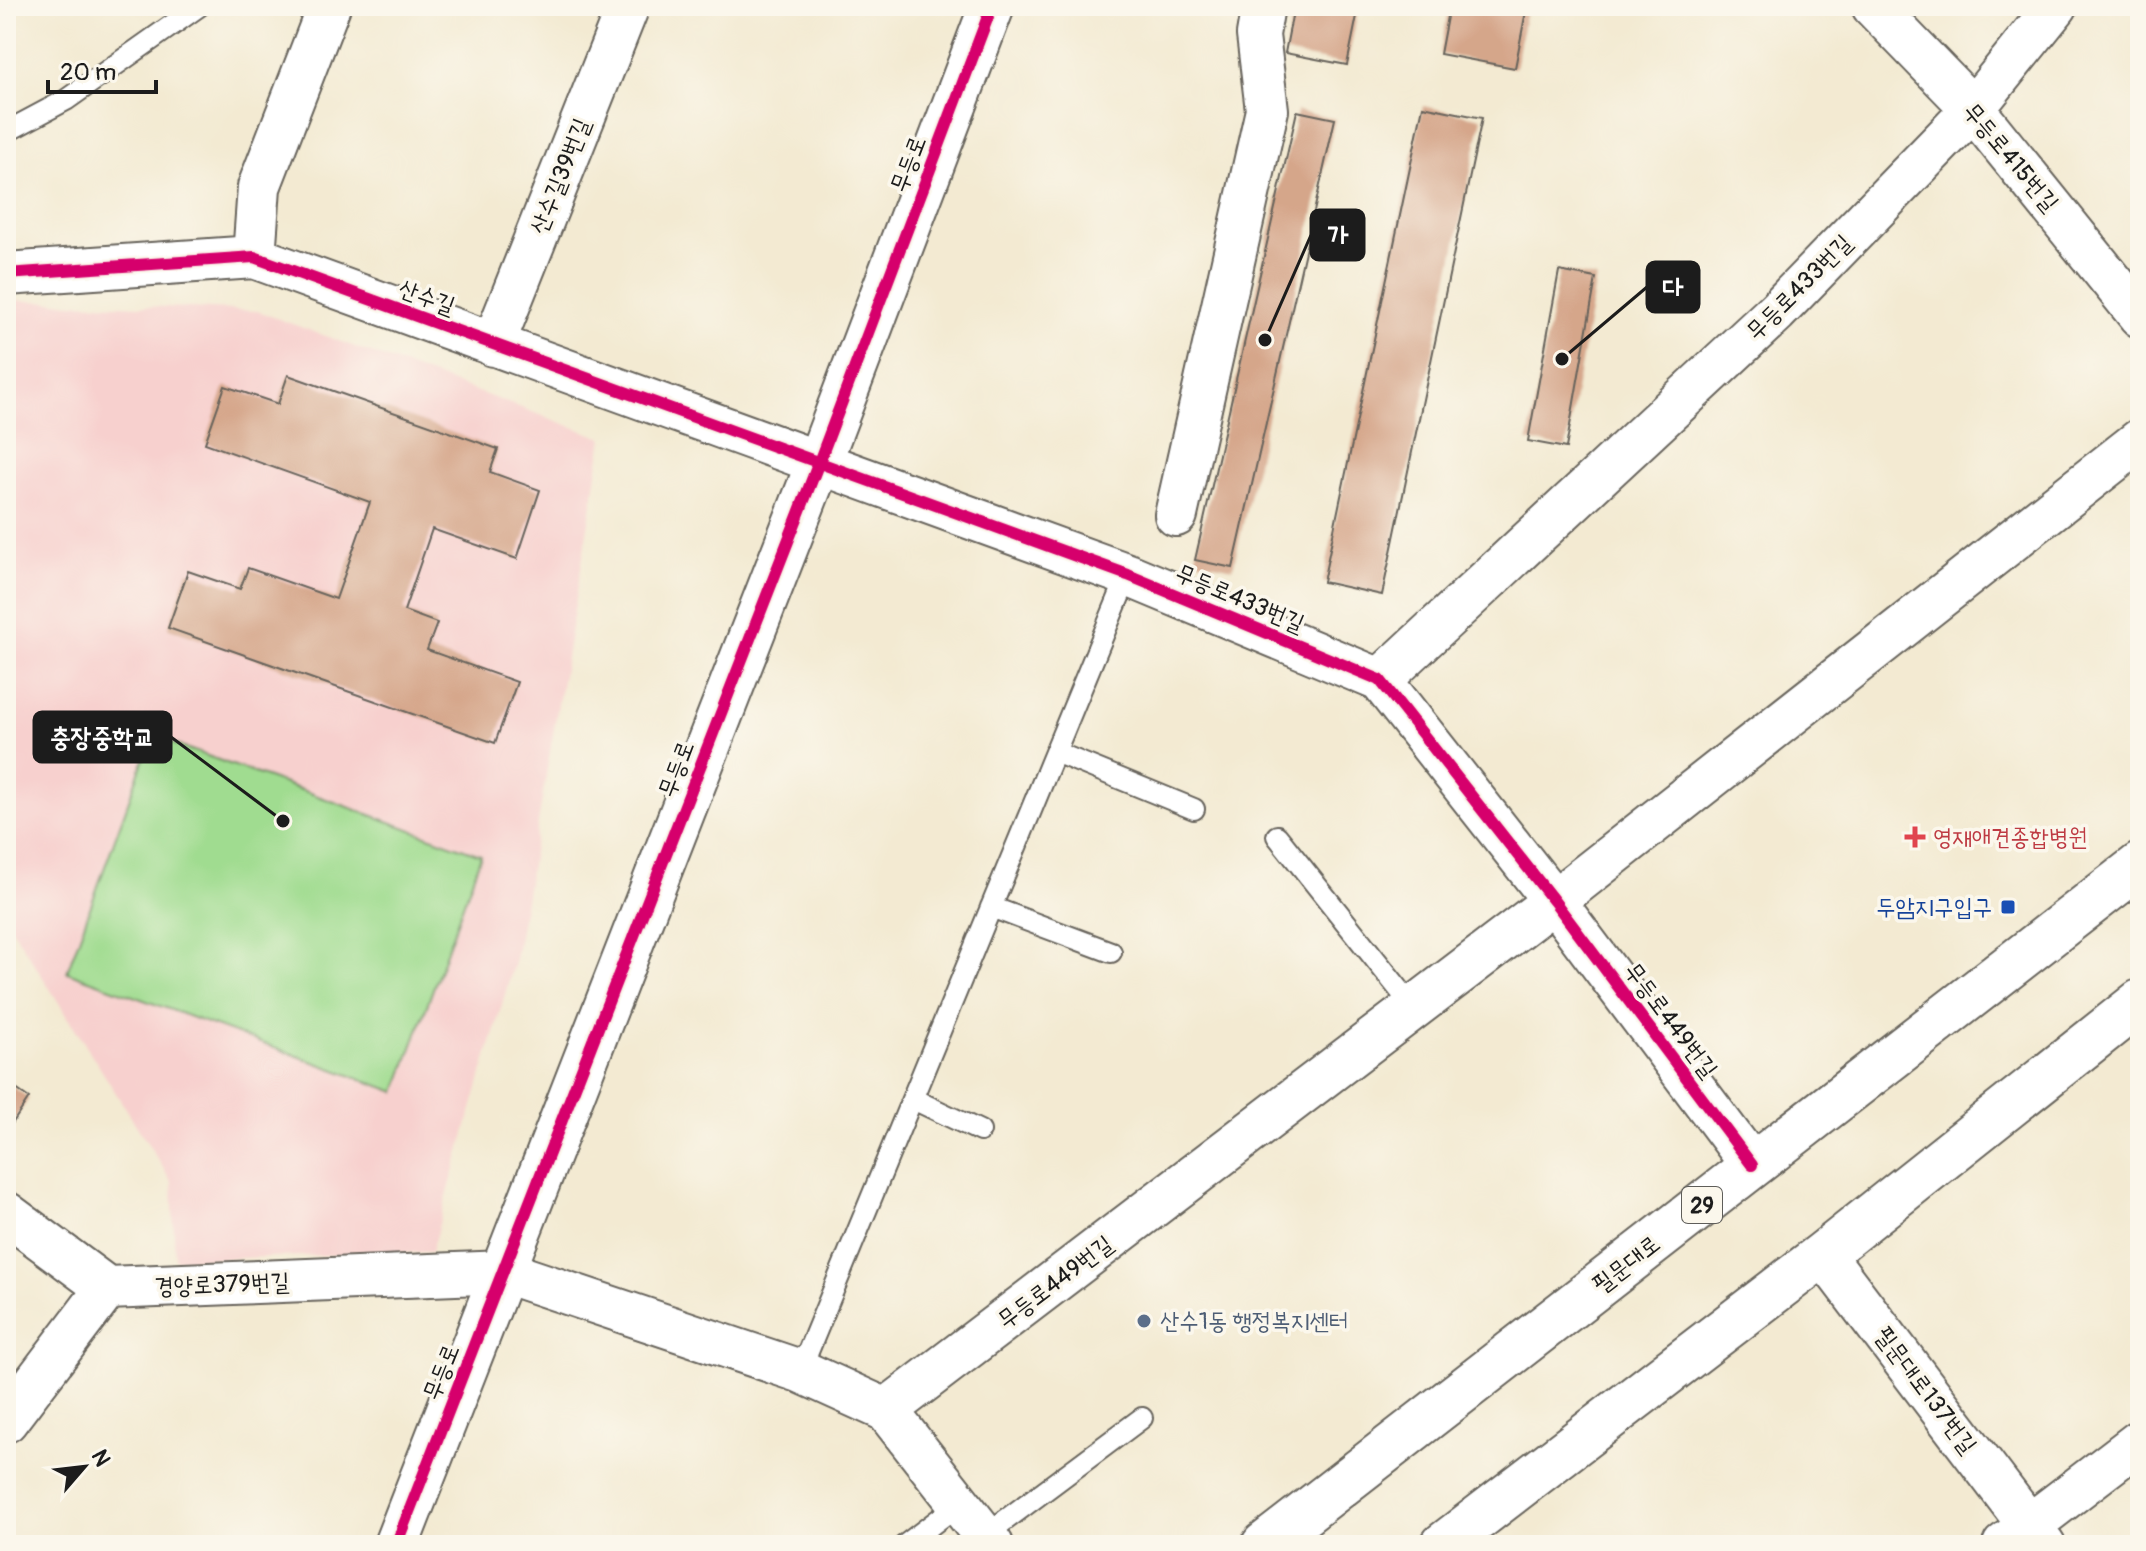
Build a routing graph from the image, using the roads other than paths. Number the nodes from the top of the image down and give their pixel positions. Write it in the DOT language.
graph roads {
  1 [pos="199,6"];
  2 [pos="329,6"];
  3 [pos="628,6"];
  4 [pos="992,6"];
  5 [pos="1263,6"];
  6 [pos="1873,6"];
  7 [pos="2056,6"];
  8 [pos="1973,109"];
  9 [pos="6,132"];
  10 [pos="254,257"];
  11 [pos="6,274"];
  12 [pos="2140,316"];
  13 [pos="493,345"];
  14 [pos="2140,440"];
  15 [pos="819,462"];
  16 [pos="1176,515"];
  17 [pos="1128,575"];
  18 [pos="1380,680"];
  19 [pos="1055,752"];
  20 [pos="1194,809"];
  21 [pos="1277,836"];
  22 [pos="2140,865"];
  23 [pos="1554,901"];
  24 [pos="991,907"];
  25 [pos="1111,952"];
  26 [pos="2140,1002"];
  27 [pos="1414,1008"];
  28 [pos="913,1099"];
  29 [pos="980,1131"];
  30 [pos="1752,1165"];
  31 [pos="6,1213"];
  32 [pos="1823,1254"];
  33 [pos="505,1272"];
  34 [pos="107,1288"];
  35 [pos="800,1371"];
  36 [pos="886,1410"];
  37 [pos="1142,1418"];
  38 [pos="6,1421"];
  39 [pos="2140,1441"];
  40 [pos="978,1528"];
  41 [pos="2025,1538"];
  42 [pos="396,1545"];
  43 [pos="905,1545"];
  44 [pos="1264,1545"];
  45 [pos="1443,1545"];
  1 -- 9 [label="lane"];
  2 -- 10 [label="street"];
  3 -- 13 [label="street, 산수길39번길"];
  4 -- 15 [label="main road, 무등로"];
  5 -- 16 [label="street"];
  6 -- 8 [label="street, 무등로415번길"];
  7 -- 8 [label="street, 무등로433번길"];
  8 -- 12 [label="street, 무등로415번길"];
  8 -- 18 [label="street, 무등로433번길"];
  10 -- 11 [label="street, 산수길"];
  10 -- 13 [label="street, 산수길"];
  13 -- 15 [label="street, 산수길"];
  14 -- 23 [label="street, 무등로449번길"];
  15 -- 17 [label="street, 무등로433번길"];
  15 -- 33 [label="main road, 무등로"];
  17 -- 18 [label="street, 무등로433번길"];
  17 -- 19 [label="lane"];
  18 -- 23 [label="street, 무등로433번길"];
  19 -- 20 [label="lane"];
  19 -- 24 [label="lane"];
  21 -- 27 [label="lane"];
  22 -- 30 [label="main road, 필문대로 / 29"];
  23 -- 27 [label="street, 무등로449번길"];
  23 -- 30 [label="street, 무등로449번길"];
  24 -- 25 [label="lane"];
  24 -- 28 [label="lane"];
  26 -- 32 [label="main road"];
  27 -- 36 [label="street, 무등로449번길"];
  28 -- 29 [label="lane"];
  28 -- 35 [label="lane"];
  30 -- 44 [label="main road, 필문대로 / 29"];
  31 -- 34 [label="street"];
  32 -- 41 [label="street, 필문대로137번길"];
  32 -- 45 [label="main road"];
  33 -- 34 [label="street, 경양로379번길"];
  33 -- 35 [label="street"];
  33 -- 42 [label="main road, 무등로"];
  34 -- 38 [label="street"];
  35 -- 36 [label="street"];
  36 -- 40 [label="street"];
  37 -- 40 [label="lane"];
  39 -- 41 [label="street, 필문대로137번길"];
  40 -- 43 [label="lane"];
}
